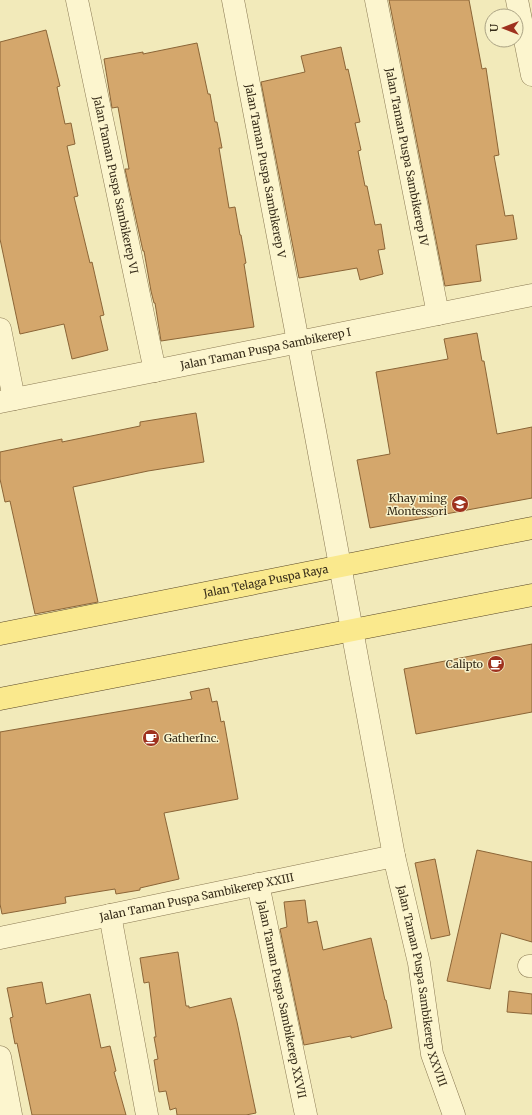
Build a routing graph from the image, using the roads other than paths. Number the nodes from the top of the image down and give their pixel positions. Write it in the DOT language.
graph roads {
  1 [pos="77,0"];
  2 [pos="233,0"];
  3 [pos="376,0"];
  4 [pos="517,0"];
  5 [pos="532,75"];
  6 [pos="532,295"];
  7 [pos="438,314"];
  8 [pos="0,329"];
  9 [pos="298,342"];
  10 [pos="155,371"];
  11 [pos="7,400"];
  12 [pos="532,528"];
  13 [pos="341,566"];
  14 [pos="532,594"];
  15 [pos="352,630"];
  16 [pos="0,634"];
  17 [pos="0,699"];
  18 [pos="394,856"];
  19 [pos="258,884"];
  20 [pos="110,915"];
  21 [pos="0,938"];
  22 [pos="0,1057"];
  23 [pos="11,1115"];
  24 [pos="147,1115"];
  25 [pos="306,1115"];
  26 [pos="454,1115"];
  1 -- 10 [label="street, Jalan Taman Puspa Sambikerep VI"];
  2 -- 9 [label="street, Jalan Taman Puspa Sambikerep V"];
  3 -- 7 [label="street, Jalan Taman Puspa Sambikerep IV"];
  4 -- 5 [label="street"];
  6 -- 7 [label="street, Jalan Taman Puspa Sambikerep I"];
  7 -- 9 [label="street, Jalan Taman Puspa Sambikerep I"];
  8 -- 11 [label="street"];
  9 -- 10 [label="street, Jalan Taman Puspa Sambikerep I"];
  9 -- 13 [label="street, Jalan Taman Puspa Sambikerep V"];
  10 -- 11 [label="street, Jalan Taman Puspa Sambikerep I"];
  12 -- 13 [label="main road, Jalan Telaga Puspa Raya"];
  13 -- 15 [label="street, Jalan Taman Puspa Sambikerep V"];
  13 -- 16 [label="main road, Jalan Telaga Puspa Raya"];
  14 -- 15 [label="main road"];
  15 -- 17 [label="main road"];
  15 -- 18 [label="street, Jalan Taman Puspa Sambikerep XXVIII"];
  18 -- 19 [label="street, Jalan Taman Puspa Sambikerep XXIII"];
  18 -- 26 [label="street, Jalan Taman Puspa Sambikerep XXVIII"];
  19 -- 20 [label="street, Jalan Taman Puspa Sambikerep XXIII"];
  19 -- 25 [label="street, Jalan Taman Puspa Sambikerep XXVII"];
  20 -- 21 [label="street, Jalan Taman Puspa Sambikerep XXIII"];
  20 -- 24 [label="street"];
  22 -- 23 [label="street"];
}
